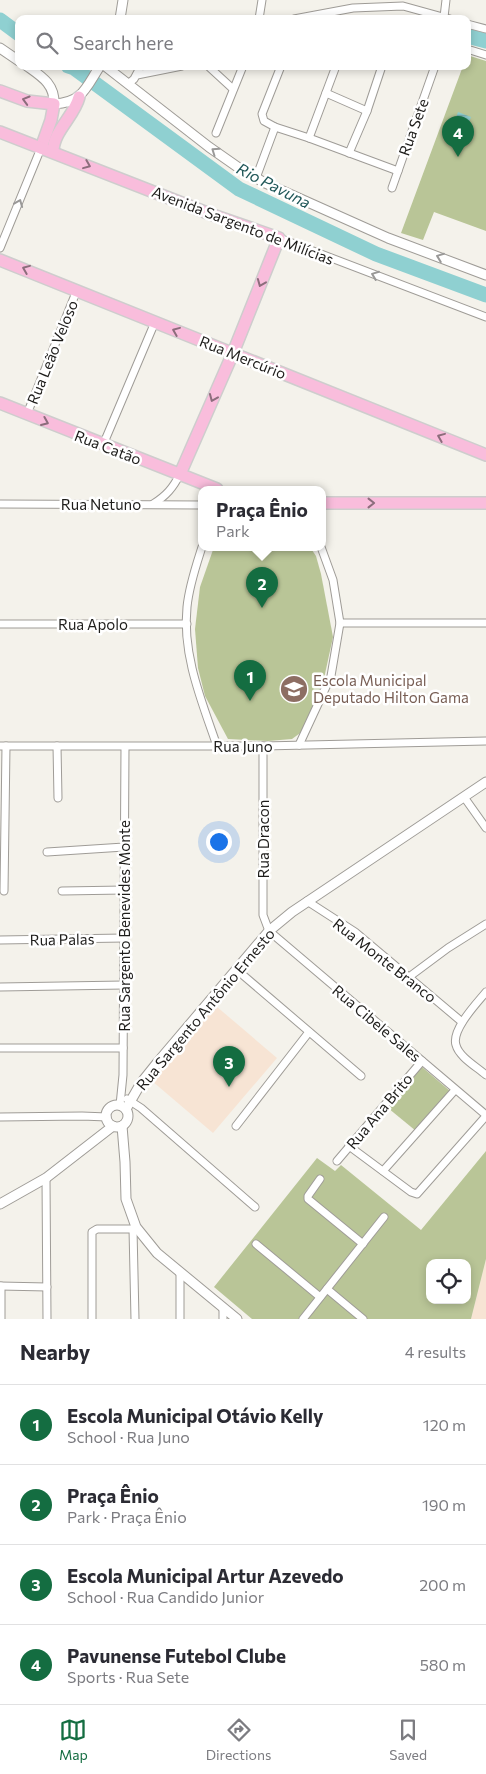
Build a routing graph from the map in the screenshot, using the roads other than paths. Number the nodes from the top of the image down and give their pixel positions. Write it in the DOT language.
graph roads {
  1 [pos="123,0"];
  2 [pos="262,0"];
  3 [pos="446,0"];
  4 [pos="403,3"];
  5 [pos="121,15"];
  6 [pos="260,15"];
  7 [pos="315,15"];
  8 [pos="438,15"];
  9 [pos="447,15"];
  10 [pos="471,25"];
  11 [pos="486,29"];
  12 [pos="0,48"];
  13 [pos="471,50"];
  14 [pos="486,55"];
  15 [pos="15,58"];
  16 [pos="32,70"];
  17 [pos="101,70"];
  18 [pos="108,70"];
  19 [pos="140,70"];
  20 [pos="212,70"];
  21 [pos="241,70"];
  22 [pos="278,70"];
  23 [pos="335,70"];
  24 [pos="381,70"];
  25 [pos="434,70"];
  26 [pos="128,84"];
  27 [pos="233,89"];
  28 [pos="0,91"];
  29 [pos="326,94"];
  30 [pos="79,97"];
  31 [pos="54,104"];
  32 [pos="367,111"];
  33 [pos="275,127"];
  34 [pos="0,132"];
  35 [pos="216,133"];
  36 [pos="309,138"];
  37 [pos="41,148"];
  38 [pos="53,152"];
  39 [pos="349,154"];
  40 [pos="398,171"];
  41 [pos="256,178"];
  42 [pos="392,188"];
  43 [pos="279,238"];
  44 [pos="0,248"];
  45 [pos="0,260"];
  46 [pos="486,274"];
  47 [pos="77,290"];
  48 [pos="486,317"];
  49 [pos="155,322"];
  50 [pos="233,353"];
  51 [pos="0,403"];
  52 [pos="27,414"];
  53 [pos="103,445"];
  54 [pos="486,455"];
  55 [pos="180,474"];
  56 [pos="206,486"];
  57 [pos="486,502"];
  58 [pos="326,503"];
  59 [pos="0,504"];
  60 [pos="153,504"];
  61 [pos="198,505"];
  62 [pos="201,551"];
  63 [pos="322,551"];
  64 [pos="340,623"];
  65 [pos="486,623"];
  66 [pos="0,624"];
  67 [pos="187,624"];
  68 [pos="486,741"];
  69 [pos="299,745"];
  70 [pos="3,746"];
  71 [pos="57,746"];
  72 [pos="216,746"];
  73 [pos="263,746"];
  74 [pos="125,747"];
  75 [pos="486,782"];
  76 [pos="464,797"];
  77 [pos="58,798"];
  78 [pos="486,828"];
  79 [pos="124,847"];
  80 [pos="47,852"];
  81 [pos="124,890"];
  82 [pos="4,891"];
  83 [pos="62,891"];
  84 [pos="307,901"];
  85 [pos="486,924"];
  86 [pos="269,931"];
  87 [pos="124,938"];
  88 [pos="0,940"];
  89 [pos="237,970"];
  90 [pos="409,977"];
  91 [pos="124,985"];
  92 [pos="0,987"];
  93 [pos="486,992"];
  94 [pos="483,1001"];
  95 [pos="462,1022"];
  96 [pos="309,1032"];
  97 [pos="0,1048"];
  98 [pos="122,1048"];
  99 [pos="422,1061"];
  100 [pos="486,1075"];
  101 [pos="361,1076"];
  102 [pos="455,1090"];
  103 [pos="126,1105"];
  104 [pos="486,1116"];
  105 [pos="0,1117"];
  106 [pos="106,1117"];
  107 [pos="117,1126"];
  108 [pos="236,1126"];
  109 [pos="349,1146"];
  110 [pos="337,1160"];
  111 [pos="383,1171"];
  112 [pos="46,1178"];
  113 [pos="320,1179"];
  114 [pos="0,1204"];
  115 [pos="255,1207"];
  116 [pos="384,1218"];
  117 [pos="134,1228"];
  118 [pos="256,1244"];
  119 [pos="363,1244"];
  120 [pos="180,1273"];
  121 [pos="0,1286"];
  122 [pos="47,1287"];
  123 [pos="327,1289"];
  124 [pos="320,1297"];
  125 [pos="223,1308"];
  126 [pos="1,1319"];
  127 [pos="47,1319"];
  128 [pos="92,1319"];
  129 [pos="135,1319"];
  130 [pos="180,1319"];
  131 [pos="223,1319"];
  132 [pos="237,1319"];
  133 [pos="303,1319"];
  134 [pos="363,1319"];
  1 -- 5 [label="street"];
  2 -- 6 [label="street"];
  3 -- 9 [label="street"];
  4 -- 7 [label="street"];
  4 -- 8 [label="street"];
  10 -- 11 [label="street"];
  12 -- 15 [label="street"];
  13 -- 14 [label="street"];
  16 -- 31 [label="street"];
  17 -- 30 [label="street"];
  18 -- 26 [label="street"];
  19 -- 26 [label="street"];
  20 -- 27 [label="street"];
  21 -- 27 [label="street"];
  22 -- 33 [label="street"];
  23 -- 29 [label="street"];
  24 -- 32 [label="street"];
  25 -- 40 [label="street, Rua Sete"];
  41 -- 26 [label="street, one-way"];
  27 -- 35 [label="street"];
  31 -- 28 [label="main road, one-way"];
  29 -- 32 [label="street"];
  29 -- 36 [label="street"];
  30 -- 31 [label="street"];
  30 -- 38 [label="main road"];
  31 -- 37 [label="main road"];
  32 -- 39 [label="street"];
  33 -- 36 [label="street"];
  33 -- 41 [label="street"];
  34 -- 37 [label="main road, Avenida Sargento de Milícias"];
  36 -- 39 [label="street"];
  37 -- 38 [label="main road, Avenida Sargento de Milícias"];
  44 -- 37 [label="street, one-way"];
  38 -- 43 [label="main road, Avenida Sargento de Milícias, one-way"];
  39 -- 40 [label="street"];
  40 -- 42 [label="street, Rua Sete"];
  46 -- 41 [label="street, one-way"];
  48 -- 43 [label="street, Avenida Sargento de Milícias, one-way"];
  43 -- 50 [label="main road, one-way"];
  47 -- 45 [label="main road, Rua Mercúrio, one-way"];
  47 -- 49 [label="main road, Rua Mercúrio"];
  47 -- 52 [label="street, Rua Leão Veloso"];
  50 -- 49 [label="main road, Rua Mercúrio, one-way"];
  49 -- 53 [label="street"];
  54 -- 50 [label="main road, Rua Mercúrio, one-way"];
  50 -- 55 [label="main road, one-way"];
  51 -- 52 [label="main road, Rua Catão"];
  52 -- 53 [label="main road, Rua Catão, one-way"];
  53 -- 55 [label="main road, Rua Catão"];
  55 -- 56 [label="main road, Rua Catão"];
  55 -- 60 [label="street"];
  58 -- 57 [label="main road, one-way"];
  59 -- 60 [label="street, Rua Netuno"];
  60 -- 61 [label="street, Rua Netuno"];
  62 -- 67 [label="street"];
  63 -- 64 [label="street"];
  64 -- 65 [label="street"];
  64 -- 69 [label="street"];
  66 -- 67 [label="street, Rua Apolo"];
  67 -- 72 [label="street"];
  68 -- 69 [label="street, Rua Juno"];
  69 -- 73 [label="street, Rua Juno"];
  70 -- 71 [label="street, Rua Juno"];
  70 -- 82 [label="street"];
  71 -- 74 [label="street, Rua Juno"];
  71 -- 77 [label="street"];
  72 -- 73 [label="street, Rua Juno"];
  72 -- 74 [label="street, Rua Juno"];
  73 -- 86 [label="street, Rua Dracon"];
  74 -- 79 [label="street, Rua Sargento Benevides Monte"];
  75 -- 76 [label="street, Rua Sargento Antônio Ernesto"];
  76 -- 78 [label="street"];
  76 -- 84 [label="street, Rua Sargento Antônio Ernesto"];
  79 -- 80 [label="street"];
  79 -- 81 [label="street, Rua Sargento Benevides Monte"];
  81 -- 83 [label="street"];
  81 -- 87 [label="street, Rua Sargento Benevides Monte"];
  84 -- 86 [label="street, Rua Sargento Antônio Ernesto"];
  84 -- 90 [label="street, Rua Monte Branco"];
  85 -- 90 [label="street"];
  86 -- 89 [label="street, Rua Sargento Antônio Ernesto"];
  86 -- 99 [label="street, Rua Cibele Sales"];
  87 -- 88 [label="street, Rua Palas"];
  87 -- 91 [label="street, Rua Sargento Benevides Monte"];
  89 -- 96 [label="street"];
  89 -- 103 [label="street, Rua Sargento Antônio Ernesto"];
  90 -- 95 [label="street, Rua Monte Branco"];
  91 -- 92 [label="street"];
  91 -- 98 [label="street, Rua Sargento Benevides Monte"];
  93 -- 94 [label="street"];
  94 -- 95 [label="street"];
  95 -- 100 [label="street"];
  96 -- 101 [label="street"];
  96 -- 108 [label="street"];
  97 -- 98 [label="street"];
  98 -- 103 [label="street, Rua Sargento Benevides Monte"];
  99 -- 102 [label="street, Rua Cibele Sales"];
  99 -- 109 [label="street, Rua Ana Brito"];
  102 -- 104 [label="street, Rua Cibele Sales"];
  102 -- 111 [label="street"];
  103 -- 106 [label="street"];
  103 -- 107 [label="street"];
  103 -- 115 [label="street"];
  104 -- 111 [label="street"];
  105 -- 106 [label="street"];
  106 -- 107 [label="street"];
  107 -- 112 [label="street"];
  107 -- 117 [label="street"];
  109 -- 110 [label="street, Rua Ana Brito"];
  109 -- 111 [label="street"];
  112 -- 114 [label="street"];
  112 -- 122 [label="street"];
  113 -- 119 [label="street"];
  116 -- 119 [label="street"];
  117 -- 120 [label="street"];
  117 -- 128 [label="street"];
  117 -- 129 [label="street"];
  118 -- 124 [label="street"];
  119 -- 123 [label="street"];
  120 -- 125 [label="street"];
  120 -- 130 [label="street"];
  121 -- 122 [label="street"];
  121 -- 126 [label="street"];
  122 -- 127 [label="street"];
  123 -- 124 [label="street"];
  123 -- 134 [label="street"];
  124 -- 133 [label="street"];
  125 -- 131 [label="street"];
  125 -- 132 [label="street"];
}
